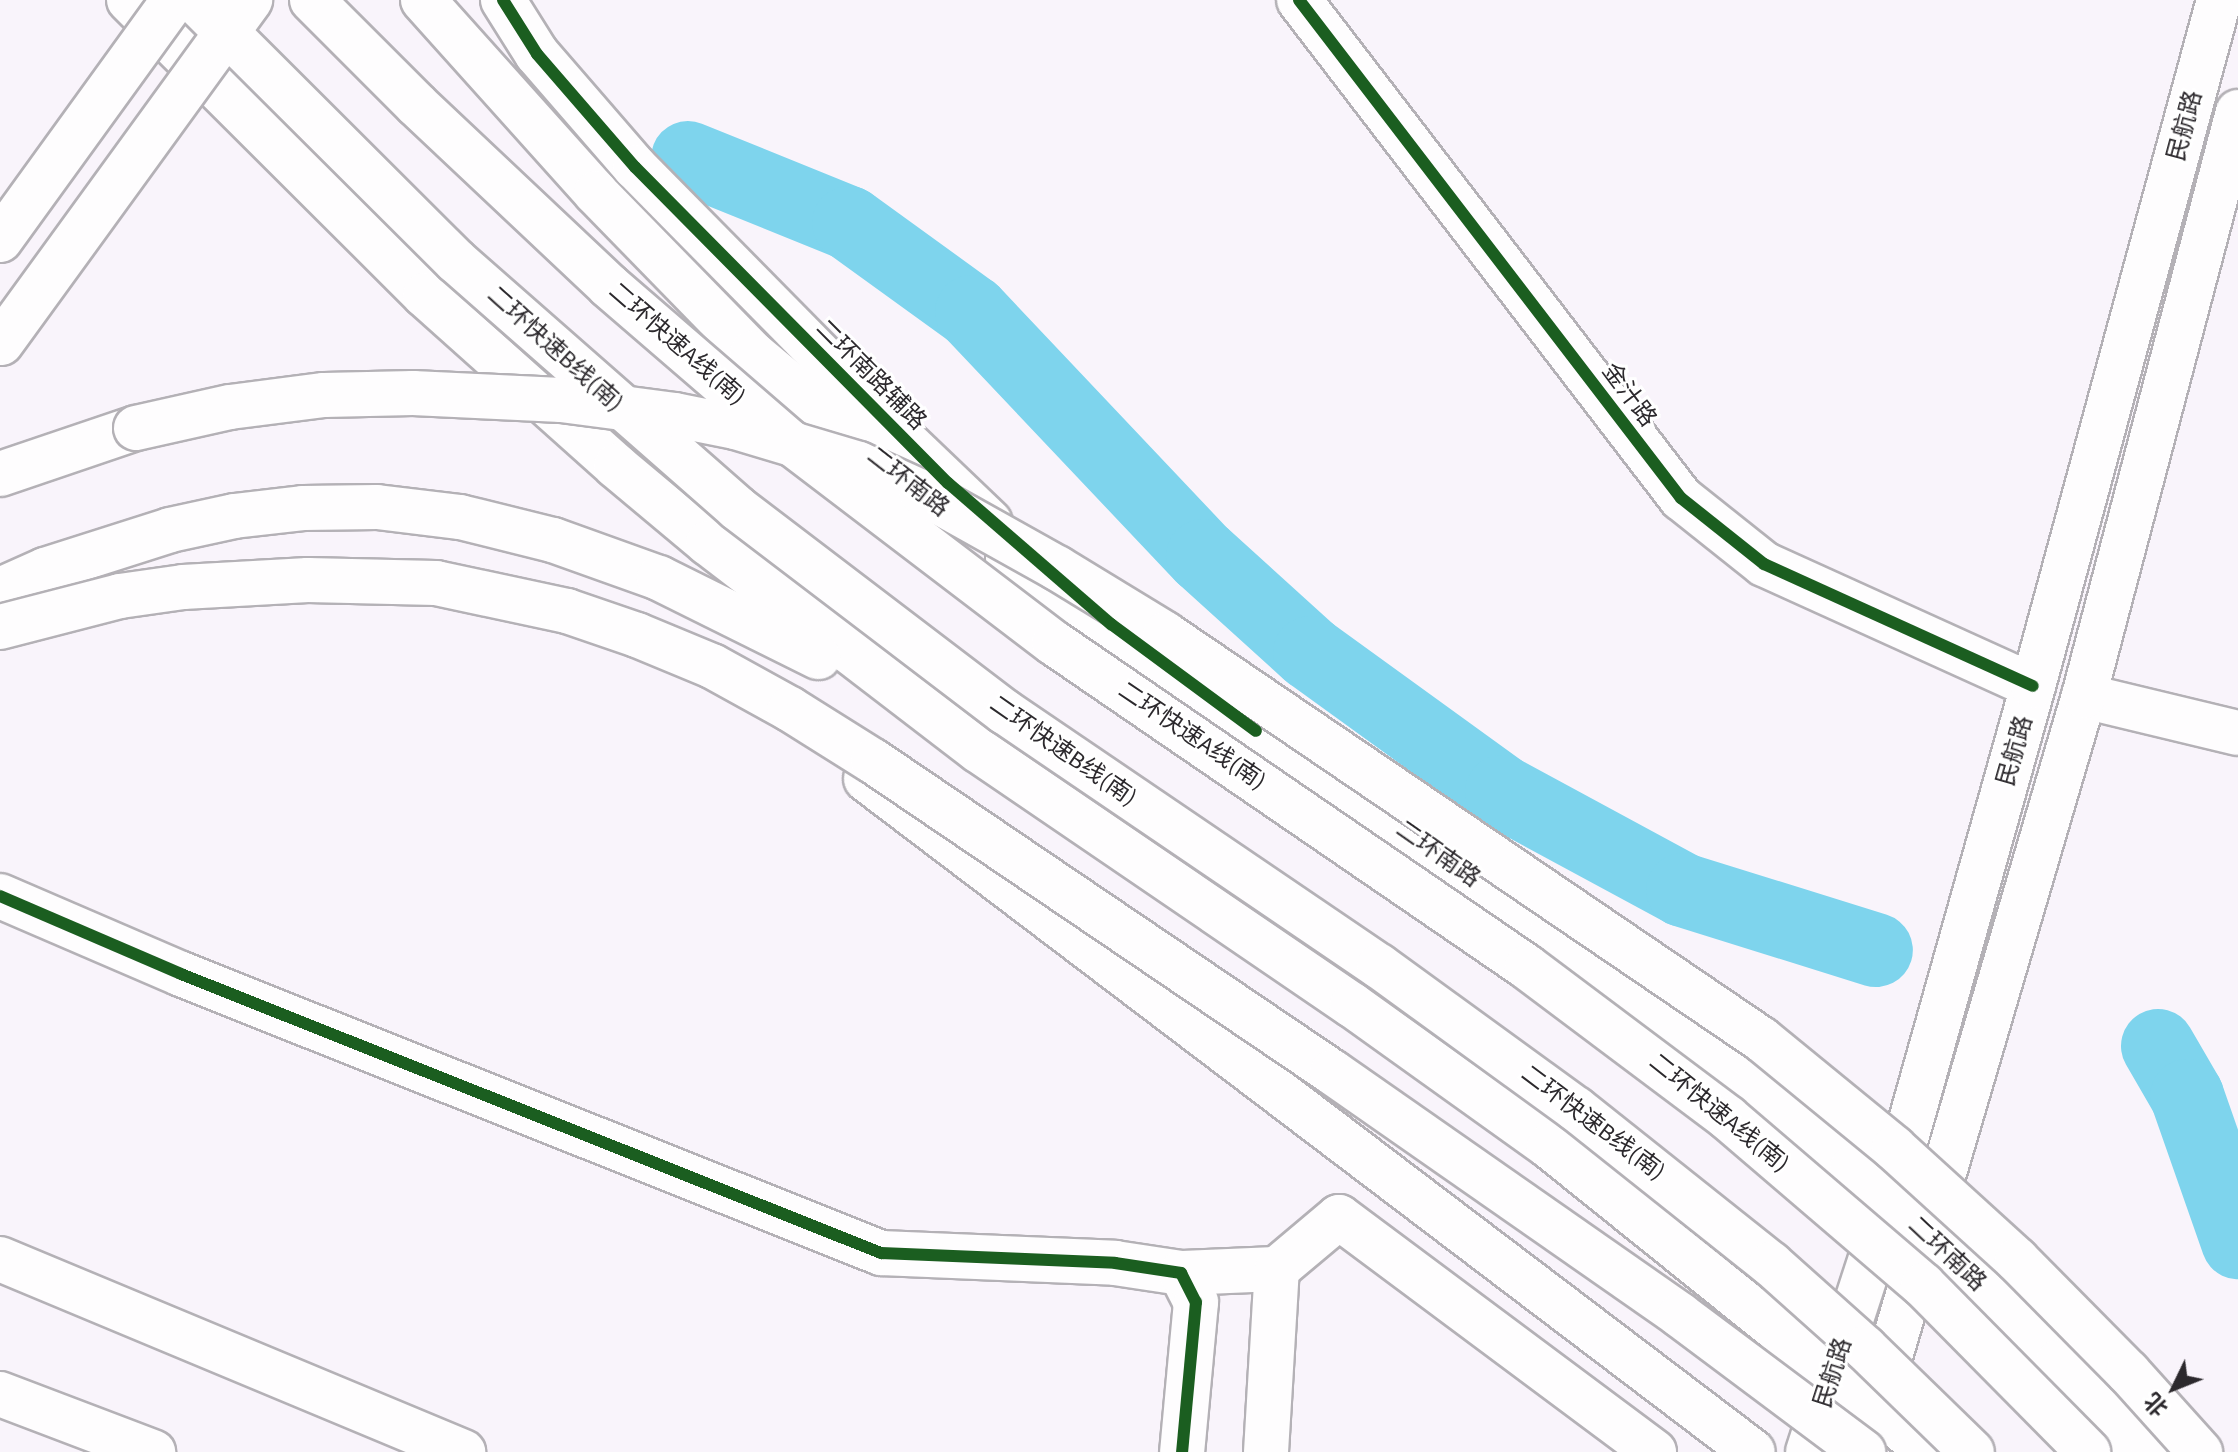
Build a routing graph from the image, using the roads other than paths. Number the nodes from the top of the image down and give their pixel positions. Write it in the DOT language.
graph roads {
  1 [pos="129,0"];
  2 [pos="174,0"];
  3 [pos="194,0"];
  4 [pos="250,0"];
  5 [pos="312,0"];
  6 [pos="324,0"];
  7 [pos="423,0"];
  8 [pos="503,0"];
  9 [pos="1299,0"];
  10 [pos="2219,0"];
  11 [pos="2238,112"];
  12 [pos="0,240"];
  13 [pos="1,344"];
  14 [pos="816,410"];
  15 [pos="0,474"];
  16 [pos="107,548"];
  17 [pos="0,590"];
  18 [pos="0,601"];
  19 [pos="0,627"];
  20 [pos="637,635"];
  21 [pos="2033,686"];
  22 [pos="2084,696"];
  23 [pos="1256,731"];
  24 [pos="2238,733"];
  25 [pos="1069,811"];
  26 [pos="0,896"];
  27 [pos="1889,1200"];
  28 [pos="1927,1234"];
  29 [pos="0,1259"];
  30 [pos="1277,1269"];
  31 [pos="1181,1273"];
  32 [pos="1832,1375"];
  33 [pos="0,1394"];
  34 [pos="1874,1409"];
  35 [pos="153,1452"];
  36 [pos="463,1452"];
  37 [pos="1182,1452"];
  38 [pos="1266,1452"];
  39 [pos="1654,1452"];
  40 [pos="1753,1452"];
  41 [pos="1808,1452"];
  42 [pos="1862,1452"];
  43 [pos="1926,1452"];
  44 [pos="1972,1452"];
  45 [pos="2088,1452"];
  46 [pos="2138,1452"];
  47 [pos="2168,1452"];
  48 [pos="2200,1452"];
  1 -- 25 [label="main road"];
  2 -- 12 [label="main road, bridge"];
  3 -- 44 [label="main road, 二环快速B线(南), bridge"];
  4 -- 13 [label="main road, bridge"];
  5 -- 45 [label="main road, 二环快速A线(南), bridge"];
  6 -- 14 [label="main road"];
  7 -- 14 [label="main road, 二环南路"];
  8 -- 23 [label="main road, 二环南路辅路"];
  9 -- 21 [label="main road, 金汁路"];
  10 -- 21 [label="main road, 民航路"];
  11 -- 22 [label="main road, 民航路"];
  14 -- 23 [label="main road, 二环南路"];
  15 -- 48 [label="main road, bridge"];
  16 -- 17 [label="main road"];
  16 -- 18 [label="main road"];
  16 -- 25 [label="main road"];
  19 -- 20 [label="main road, bridge"];
  20 -- 40 [label="main road, bridge"];
  20 -- 42 [label="main road, bridge"];
  21 -- 27 [label="main road, 民航路"];
  22 -- 24 [label="main road"];
  22 -- 28 [label="main road, 民航路"];
  23 -- 27 [label="main road, 二环南路"];
  25 -- 32 [label="main road"];
  26 -- 31 [label="main road"];
  27 -- 28 [label="main road, 二环南路"];
  27 -- 32 [label="main road, 民航路"];
  28 -- 34 [label="main road, 民航路"];
  28 -- 46 [label="main road, 二环南路"];
  28 -- 47 [label="main road"];
  29 -- 36 [label="main road"];
  30 -- 31 [label="main road"];
  30 -- 38 [label="main road"];
  30 -- 39 [label="main road"];
  31 -- 37 [label="main road"];
  32 -- 34 [label="main road"];
  32 -- 41 [label="main road, 民航路"];
  33 -- 35 [label="main road"];
  34 -- 42 [label="main road, 民航路"];
  34 -- 43 [label="main road"];
}
